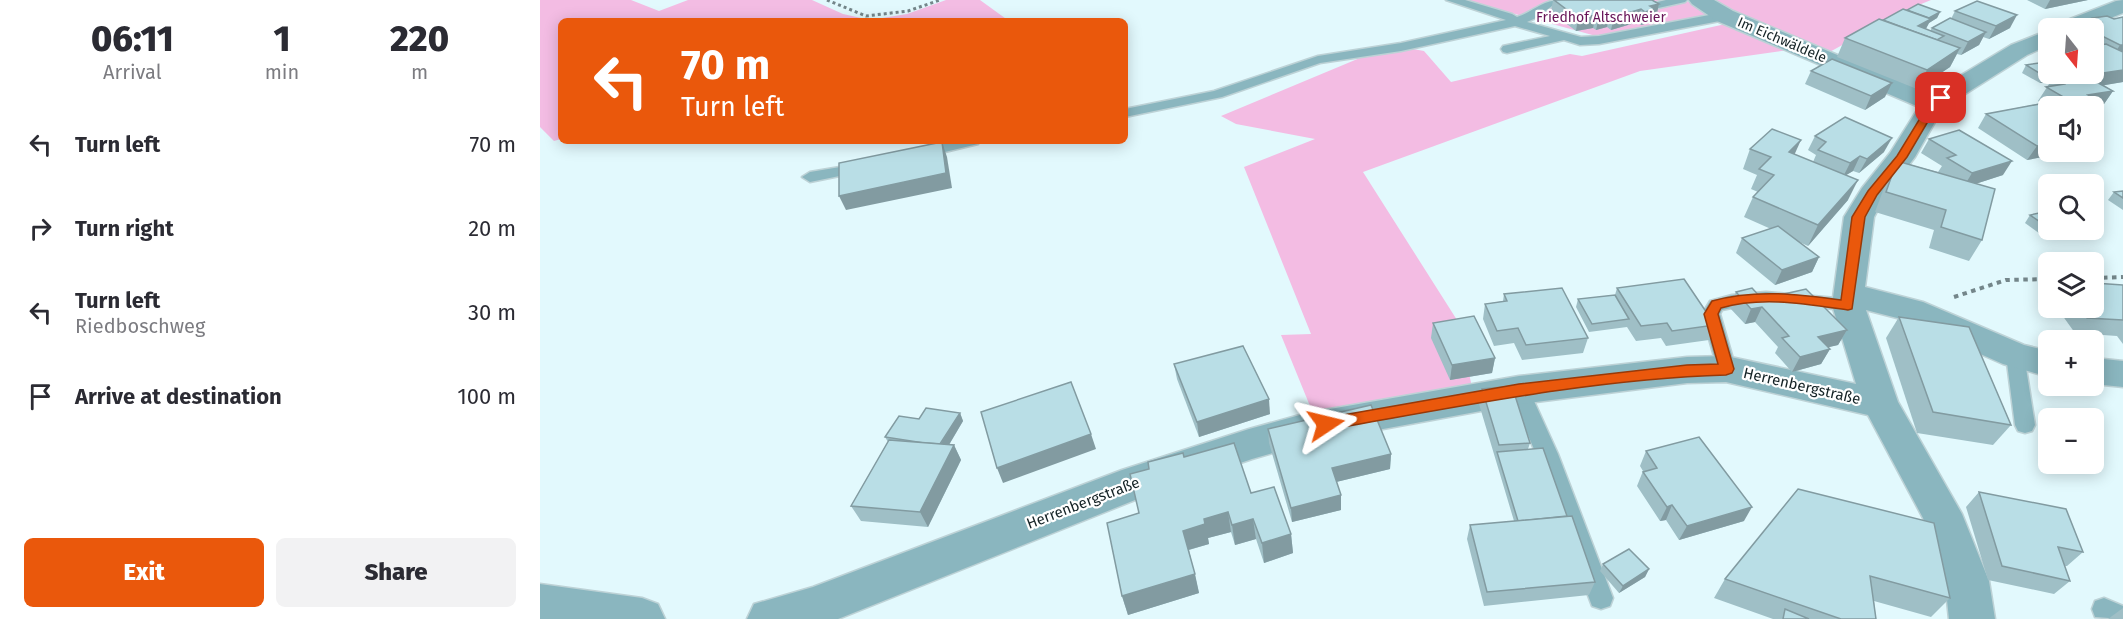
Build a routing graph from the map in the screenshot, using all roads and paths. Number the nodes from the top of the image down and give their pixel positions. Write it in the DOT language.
graph roads {
  1 [pos="827,0"];
  2 [pos="940,0"];
  3 [pos="1452,0"];
  4 [pos="1554,0"];
  5 [pos="1681,0"];
  6 [pos="1699,0"];
  7 [pos="2123,5"];
  8 [pos="1645,8"];
  9 [pos="1725,16"];
  10 [pos="2092,18"];
  11 [pos="1515,22"];
  12 [pos="1565,37"];
  13 [pos="2038,42"];
  14 [pos="1508,49"];
  15 [pos="1933,104"];
  16 [pos="1128,113"];
  17 [pos="961,144"];
  18 [pos="902,158"];
  19 [pos="881,163"];
  20 [pos="810,177"];
  21 [pos="2123,277"];
  22 [pos="2104,278"];
  23 [pos="2038,279"];
  24 [pos="1848,300"];
  25 [pos="1911,310"];
  26 [pos="2015,355"];
  27 [pos="2038,361"];
  28 [pos="1726,369"];
  29 [pos="2104,372"];
  30 [pos="2123,374"];
  31 [pos="1519,390"];
  32 [pos="1880,404"];
  33 [pos="2025,425"];
  34 [pos="1601,598"];
  35 [pos="540,605"];
  36 [pos="642,619"];
  37 [pos="770,619"];
  38 [pos="1972,619"];
  1 -- 2 [label="path"];
  3 -- 11 [label="lane"];
  4 -- 11 [label="lane"];
  5 -- 6 [label="lane"];
  5 -- 8 [label="lane"];
  6 -- 9 [label="street, Im Eichwäldele"];
  7 -- 10 [label="street"];
  9 -- 12 [label="lane"];
  9 -- 15 [label="street, Im Eichwäldele"];
  11 -- 12 [label="lane"];
  11 -- 16 [label="lane"];
  12 -- 14 [label="lane"];
  13 -- 15 [label="street"];
  15 -- 24 [label="street"];
  17 -- 18 [label="lane"];
  19 -- 20 [label="lane"];
  21 -- 22 [label="path"];
  23 -- 25 [label="path"];
  24 -- 25 [label="street"];
  24 -- 28 [label="lane"];
  24 -- 32 [label="street"];
  25 -- 26 [label="street"];
  26 -- 27 [label="street"];
  26 -- 33 [label="lane"];
  28 -- 31 [label="street, Herrenbergstraße"];
  28 -- 32 [label="street, Herrenbergstraße"];
  29 -- 30 [label="street"];
  31 -- 34 [label="lane"];
  31 -- 37 [label="street, Herrenbergstraße"];
  32 -- 38 [label="street, Herrenbergstraße"];
  35 -- 36 [label="street"];
}
